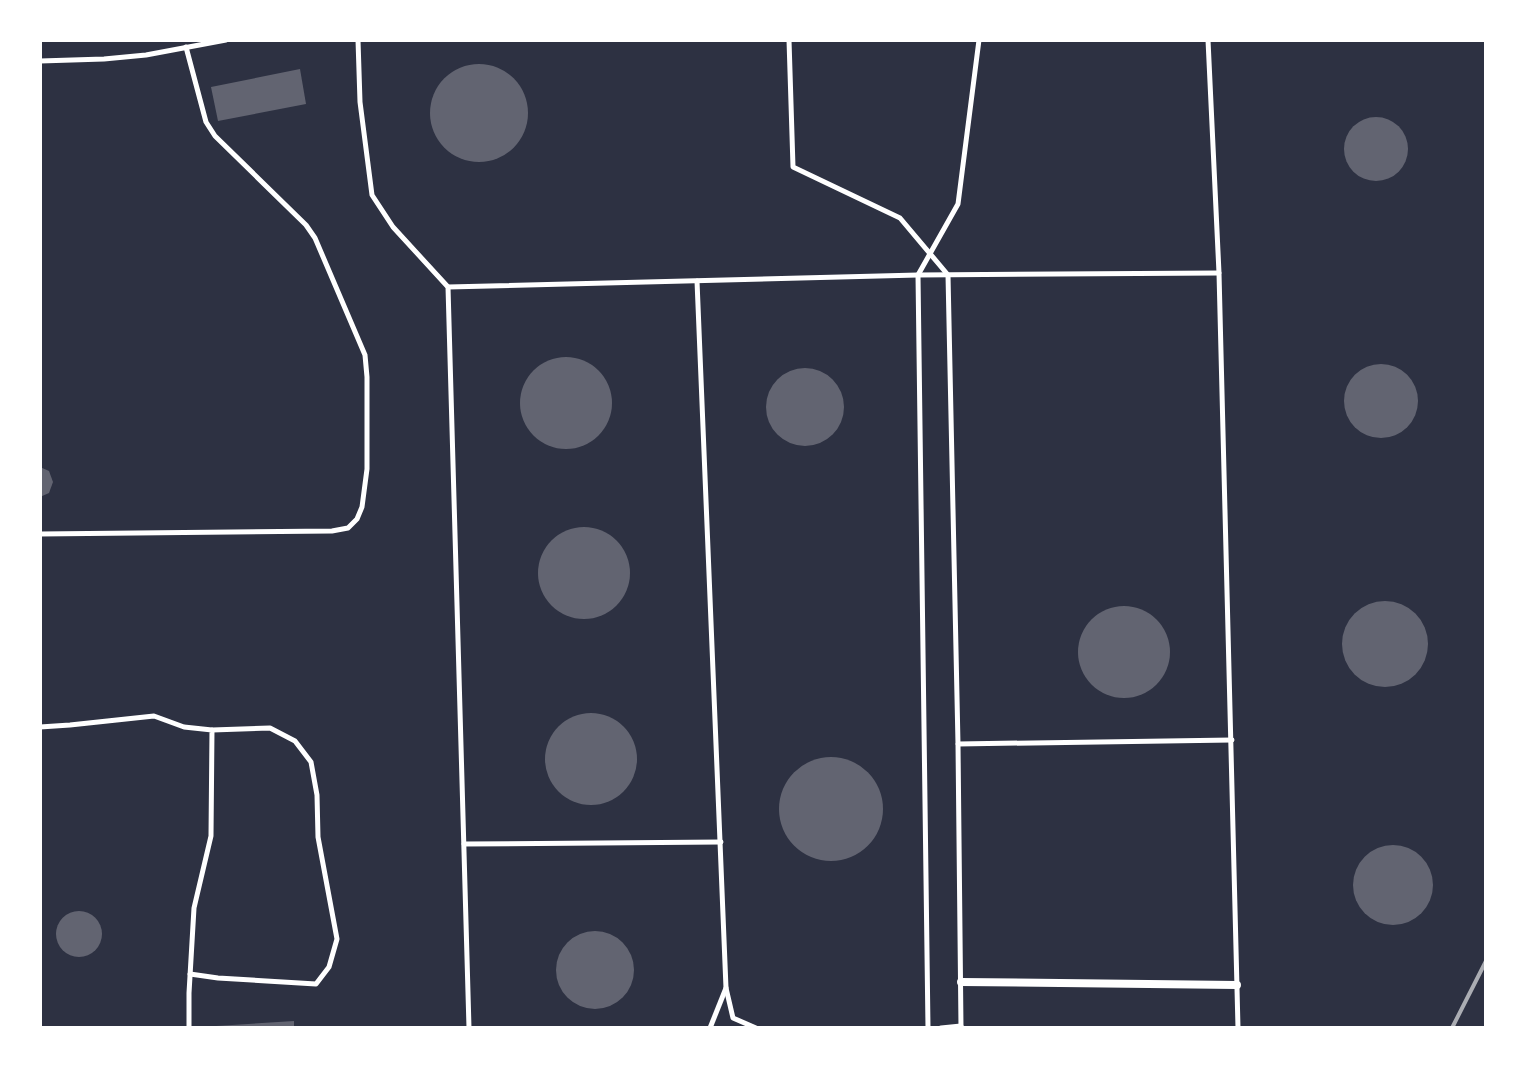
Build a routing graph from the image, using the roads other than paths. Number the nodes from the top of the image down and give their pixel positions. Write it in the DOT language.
graph roads {
  1 [pos="226,40"];
  2 [pos="358,40"];
  3 [pos="789,40"];
  4 [pos="979,40"];
  5 [pos="1208,40"];
  6 [pos="186,47"];
  7 [pos="40,61"];
  8 [pos="930,254"];
  9 [pos="1219,273"];
  10 [pos="918,275"];
  11 [pos="948,275"];
  12 [pos="697,281"];
  13 [pos="448,287"];
  14 [pos="40,534"];
  15 [pos="40,727"];
  16 [pos="212,730"];
  17 [pos="1232,740"];
  18 [pos="958,744"];
  19 [pos="721,842"];
  20 [pos="464,844"];
  21 [pos="190,974"];
  22 [pos="961,982"];
  23 [pos="1237,985"];
  24 [pos="726,988"];
  25 [pos="961,1027"];
  26 [pos="189,1028"];
  27 [pos="469,1028"];
  28 [pos="710,1028"];
  29 [pos="756,1028"];
  30 [pos="928,1028"];
  31 [pos="941,1028"];
  32 [pos="1238,1028"];
  1 -- 6 [label="lane"];
  2 -- 13 [label="lane"];
  3 -- 8 [label="lane"];
  4 -- 8 [label="lane"];
  5 -- 9 [label="lane"];
  6 -- 7 [label="lane"];
  6 -- 14 [label="lane"];
  8 -- 10 [label="lane"];
  8 -- 11 [label="lane"];
  9 -- 11 [label="lane"];
  9 -- 17 [label="lane"];
  10 -- 11 [label="lane"];
  10 -- 12 [label="lane"];
  10 -- 30 [label="lane"];
  11 -- 18 [label="lane"];
  12 -- 13 [label="lane"];
  12 -- 19 [label="lane"];
  13 -- 20 [label="lane"];
  15 -- 16 [label="lane"];
  16 -- 21 [label="lane"];
  16 -- 21 [label="lane"];
  17 -- 18 [label="lane"];
  17 -- 23 [label="lane"];
  18 -- 22 [label="lane"];
  19 -- 20 [label="lane"];
  19 -- 24 [label="lane"];
  20 -- 27 [label="lane"];
  21 -- 26 [label="lane"];
  22 -- 23 [label="street"];
  22 -- 25 [label="lane"];
  23 -- 32 [label="lane"];
  24 -- 28 [label="lane"];
  24 -- 29 [label="lane"];
  25 -- 31 [label="lane"];
}
